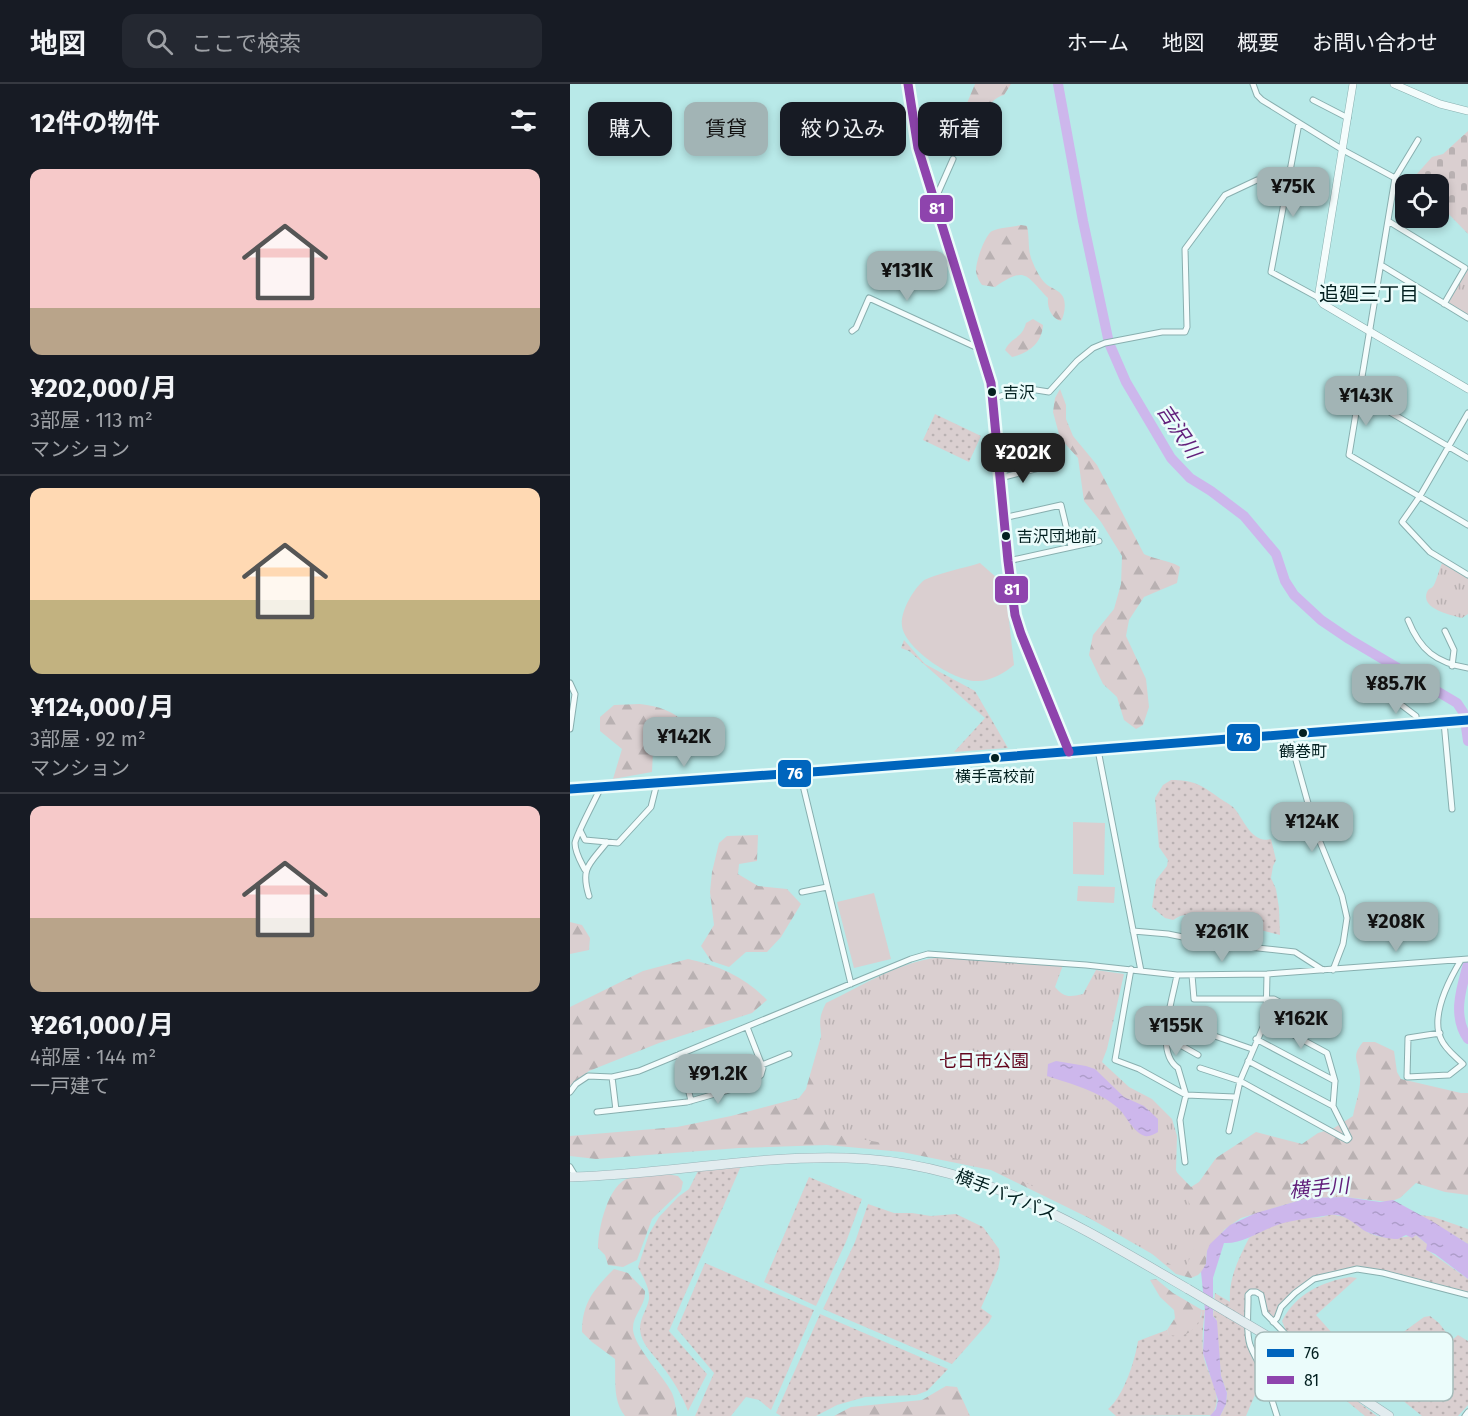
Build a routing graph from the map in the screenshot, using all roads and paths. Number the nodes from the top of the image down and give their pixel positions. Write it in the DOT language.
graph roads {
  1 [pos="909,84"];
  2 [pos="1253,84"];
  3 [pos="1353,84"];
  4 [pos="1394,84"];
  5 [pos="1313,100"];
  6 [pos="1468,111"];
  7 [pos="1348,118"];
  8 [pos="1299,123"];
  9 [pos="1418,140"];
  10 [pos="1342,150"];
  11 [pos="953,159"];
  12 [pos="1397,174"];
  13 [pos="1395,178"];
  14 [pos="1288,182"];
  15 [pos="934,202"];
  16 [pos="1388,221"];
  17 [pos="1381,265"];
  18 [pos="1467,266"];
  19 [pos="1319,298"];
  20 [pos="1444,304"];
  21 [pos="1468,318"];
  22 [pos="1370,330"];
  23 [pos="852,331"];
  24 [pos="980,349"];
  25 [pos="1468,389"];
  26 [pos="1359,394"];
  27 [pos="994,398"];
  28 [pos="1468,413"];
  29 [pos="1449,446"];
  30 [pos="1468,458"];
  31 [pos="1039,468"];
  32 [pos="1000,478"];
  33 [pos="1420,496"];
  34 [pos="1003,518"];
  35 [pos="1468,525"];
  36 [pos="1099,541"];
  37 [pos="1071,547"];
  38 [pos="1008,561"];
  39 [pos="1468,575"];
  40 [pos="1408,620"];
  41 [pos="1445,631"];
  42 [pos="1452,666"];
  43 [pos="1468,668"];
  44 [pos="570,683"];
  45 [pos="1391,696"];
  46 [pos="1464,720"];
  47 [pos="1444,722"];
  48 [pos="1417,724"];
  49 [pos="570,729"];
  50 [pos="1289,735"];
  51 [pos="1098,750"];
  52 [pos="1069,752"];
  53 [pos="800,773"];
  54 [pos="657,783"];
  55 [pos="601,787"];
  56 [pos="570,789"];
  57 [pos="1452,809"];
  58 [pos="580,830"];
  59 [pos="608,842"];
  60 [pos="585,870"];
  61 [pos="827,887"];
  62 [pos="802,892"];
  63 [pos="589,896"];
  64 [pos="1133,931"];
  65 [pos="1465,959"];
  66 [pos="1131,969"];
  67 [pos="1324,970"];
  68 [pos="1333,970"];
  69 [pos="1141,971"];
  70 [pos="1267,974"];
  71 [pos="1177,975"];
  72 [pos="1192,975"];
  73 [pos="852,984"];
  74 [pos="1266,999"];
  75 [pos="1266,1020"];
  76 [pos="1316,1022"];
  77 [pos="747,1027"];
  78 [pos="1189,1027"];
  79 [pos="1440,1033"];
  80 [pos="1166,1037"];
  81 [pos="1256,1039"];
  82 [pos="1252,1049"];
  83 [pos="680,1054"];
  84 [pos="789,1054"];
  85 [pos="1198,1055"];
  86 [pos="1248,1061"];
  87 [pos="762,1065"];
  88 [pos="1200,1068"];
  89 [pos="612,1077"];
  90 [pos="1240,1081"];
  91 [pos="1335,1081"];
  92 [pos="570,1092"];
  93 [pos="1186,1095"];
  94 [pos="1235,1097"];
  95 [pos="691,1101"];
  96 [pos="1333,1106"];
  97 [pos="616,1110"];
  98 [pos="597,1112"];
  99 [pos="1229,1131"];
  100 [pos="1185,1162"];
  101 [pos="570,1167"];
  102 [pos="573,1177"];
  103 [pos="1468,1295"];
  104 [pos="1273,1322"];
  105 [pos="1261,1332"];
  106 [pos="1283,1332"];
  107 [pos="1255,1353"];
  108 [pos="1272,1401"];
  109 [pos="1367,1401"];
  110 [pos="1468,1412"];
  111 [pos="1277,1416"];
  112 [pos="1389,1416"];
  113 [pos="1465,1416"];
  1 -- 15 [label="street"];
  2 -- 8 [label="street"];
  3 -- 7 [label="street"];
  4 -- 6 [label="street"];
  5 -- 7 [label="street"];
  7 -- 10 [label="street"];
  8 -- 10 [label="street"];
  8 -- 14 [label="street"];
  9 -- 12 [label="street"];
  10 -- 13 [label="street"];
  10 -- 19 [label="street"];
  11 -- 15 [label="street"];
  13 -- 16 [label="street"];
  14 -- 19 [label="street"];
  14 -- 27 [label="street"];
  15 -- 24 [label="street"];
  16 -- 17 [label="street"];
  16 -- 18 [label="street"];
  17 -- 20 [label="street"];
  17 -- 22 [label="street"];
  18 -- 20 [label="street"];
  19 -- 22 [label="street"];
  20 -- 21 [label="street"];
  22 -- 25 [label="street"];
  22 -- 26 [label="street"];
  23 -- 24 [label="street"];
  24 -- 27 [label="street"];
  26 -- 29 [label="street"];
  26 -- 33 [label="street"];
  27 -- 32 [label="street"];
  28 -- 29 [label="street"];
  29 -- 30 [label="street"];
  29 -- 33 [label="street"];
  31 -- 32 [label="street"];
  32 -- 34 [label="street"];
  33 -- 35 [label="street"];
  33 -- 39 [label="street"];
  34 -- 37 [label="street"];
  34 -- 38 [label="street"];
  36 -- 37 [label="street"];
  37 -- 38 [label="street"];
  38 -- 52 [label="street"];
  40 -- 42 [label="street"];
  41 -- 42 [label="street"];
  42 -- 43 [label="street"];
  44 -- 49 [label="street"];
  45 -- 48 [label="street"];
  46 -- 47 [label="main road"];
  47 -- 48 [label="main road"];
  47 -- 57 [label="street"];
  48 -- 50 [label="main road"];
  50 -- 51 [label="main road"];
  50 -- 68 [label="street"];
  51 -- 52 [label="main road"];
  51 -- 64 [label="street"];
  52 -- 53 [label="main road"];
  53 -- 54 [label="main road"];
  53 -- 61 [label="street"];
  54 -- 55 [label="main road"];
  54 -- 59 [label="street"];
  55 -- 56 [label="main road"];
  55 -- 58 [label="street"];
  58 -- 59 [label="street"];
  58 -- 60 [label="street"];
  59 -- 60 [label="street"];
  60 -- 63 [label="street"];
  61 -- 62 [label="street"];
  61 -- 73 [label="street"];
  64 -- 67 [label="street"];
  64 -- 69 [label="street"];
  65 -- 68 [label="street"];
  65 -- 79 [label="street"];
  66 -- 69 [label="street"];
  66 -- 73 [label="street"];
  66 -- 93 [label="street"];
  67 -- 68 [label="street"];
  67 -- 70 [label="street"];
  69 -- 71 [label="street"];
  70 -- 72 [label="street"];
  70 -- 74 [label="street"];
  71 -- 72 [label="street"];
  71 -- 80 [label="street"];
  72 -- 74 [label="street"];
  73 -- 77 [label="street"];
  74 -- 75 [label="street"];
  74 -- 76 [label="street"];
  75 -- 81 [label="street"];
  75 -- 91 [label="street"];
  77 -- 83 [label="street"];
  77 -- 87 [label="street"];
  78 -- 82 [label="street"];
  79 -- 79 [label="street"];
  80 -- 85 [label="street"];
  80 -- 93 [label="street"];
  81 -- 82 [label="street"];
  81 -- 91 [label="street"];
  82 -- 86 [label="street"];
  83 -- 89 [label="street"];
  83 -- 95 [label="street"];
  84 -- 87 [label="street"];
  86 -- 90 [label="street"];
  86 -- 96 [label="street"];
  87 -- 95 [label="street"];
  88 -- 90 [label="street"];
  89 -- 92 [label="street"];
  89 -- 97 [label="street"];
  90 -- 94 [label="street"];
  90 -- 96 [label="street"];
  91 -- 96 [label="street"];
  93 -- 94 [label="street"];
  93 -- 100 [label="street"];
  94 -- 99 [label="street"];
  95 -- 97 [label="street"];
  97 -- 98 [label="street"];
  101 -- 102 [label="street"];
  102 -- 105 [label="highway, 横手バイパス, bridge"];
  103 -- 104 [label="street"];
  104 -- 106 [label="street"];
  104 -- 107 [label="street"];
  108 -- 111 [label="street"];
  109 -- 112 [label="highway, 横手バイパス"];
  110 -- 113 [label="street"];
}
